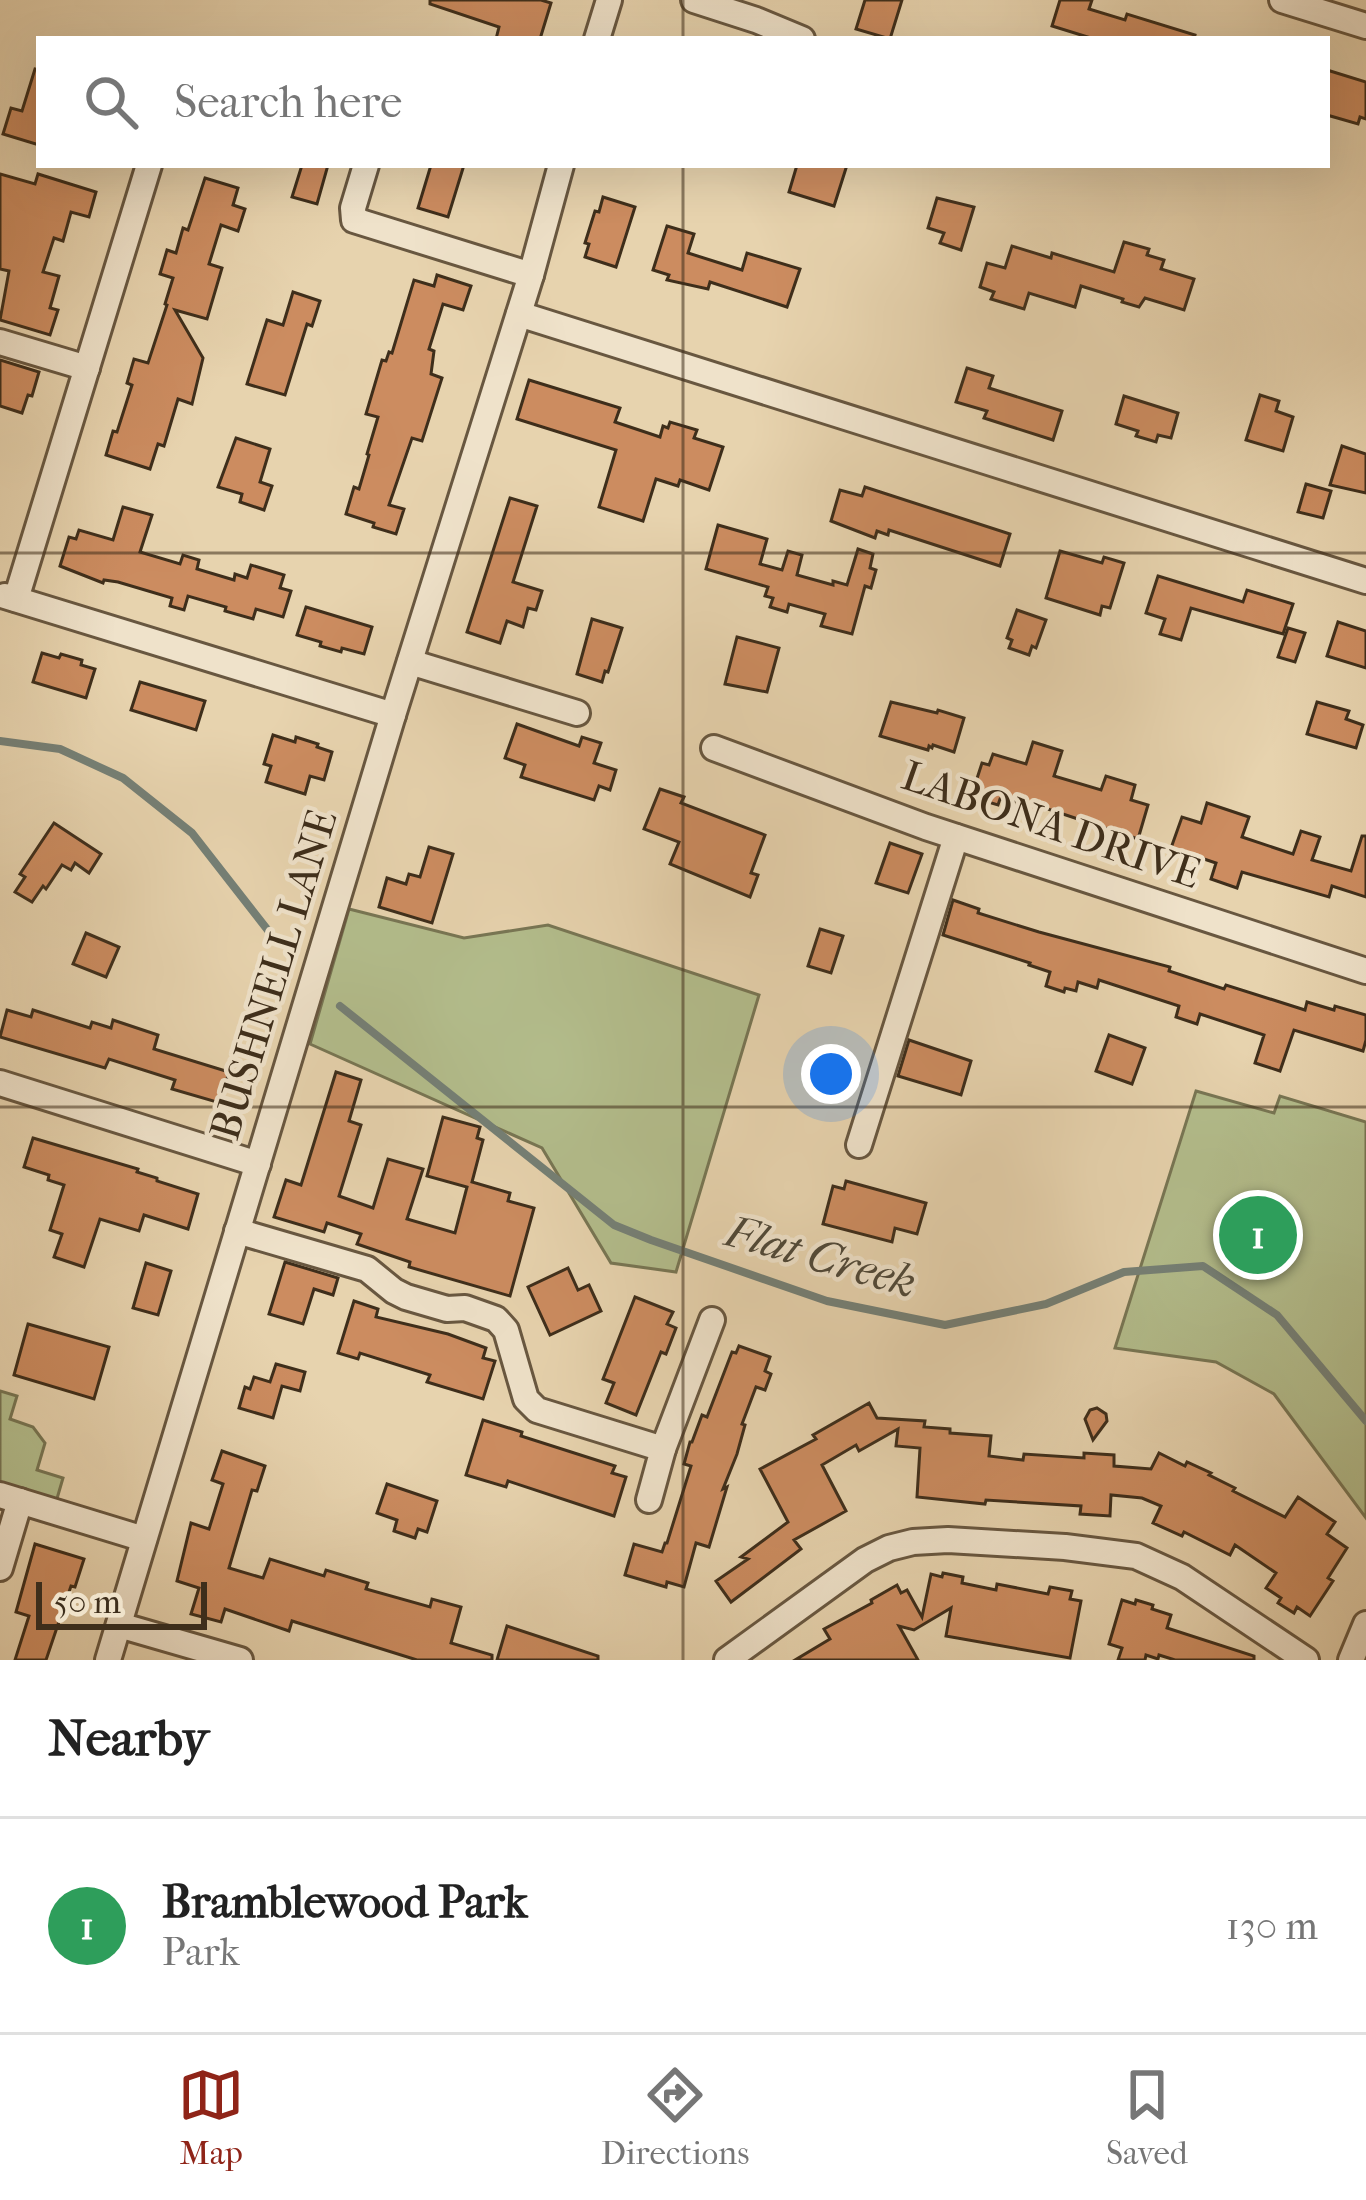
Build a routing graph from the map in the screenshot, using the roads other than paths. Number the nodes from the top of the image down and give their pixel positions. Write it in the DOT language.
graph roads {
  1 [pos="609,0"];
  2 [pos="694,0"];
  3 [pos="1282,0"];
  4 [pos="1336,8"];
  5 [pos="1366,26"];
  6 [pos="598,36"];
  7 [pos="795,36"];
  8 [pos="148,168"];
  9 [pos="365,168"];
  10 [pos="560,168"];
  11 [pos="531,275"];
  12 [pos="519,314"];
  13 [pos="0,342"];
  14 [pos="86,368"];
  15 [pos="1366,581"];
  16 [pos="8,596"];
  17 [pos="410,662"];
  18 [pos="577,713"];
  19 [pos="393,715"];
  20 [pos="714,748"];
  21 [pos="956,837"];
  22 [pos="1366,971"];
  23 [pos="0,1083"];
  24 [pos="859,1145"];
  25 [pos="258,1164"];
  26 [pos="237,1231"];
  27 [pos="712,1320"];
  28 [pos="663,1449"];
  29 [pos="10,1498"];
  30 [pos="649,1500"];
  31 [pos="144,1539"];
  32 [pos="0,1568"];
  33 [pos="119,1624"];
  34 [pos="1366,1624"];
  35 [pos="107,1660"];
  36 [pos="240,1660"];
  37 [pos="727,1660"];
  38 [pos="1306,1660"];
  39 [pos="1351,1660"];
  1 -- 6 [label="street"];
  2 -- 7 [label="street"];
  3 -- 4 [label="street"];
  4 -- 5 [label="street"];
  8 -- 14 [label="street"];
  9 -- 11 [label="street"];
  10 -- 11 [label="street, BUSHNELL LANE"];
  11 -- 12 [label="street, BUSHNELL LANE"];
  12 -- 15 [label="street"];
  12 -- 17 [label="street, BUSHNELL LANE"];
  13 -- 14 [label="street"];
  14 -- 16 [label="street"];
  16 -- 19 [label="street"];
  17 -- 18 [label="street"];
  17 -- 19 [label="street, BUSHNELL LANE"];
  19 -- 25 [label="street, BUSHNELL LANE"];
  20 -- 21 [label="street, LABONA DRIVE"];
  21 -- 22 [label="street, LABONA DRIVE"];
  21 -- 24 [label="street"];
  23 -- 25 [label="street"];
  25 -- 26 [label="street, BUSHNELL LANE"];
  26 -- 28 [label="street"];
  26 -- 31 [label="street, BUSHNELL LANE"];
  27 -- 28 [label="street"];
  28 -- 30 [label="street"];
  29 -- 31 [label="street"];
  29 -- 32 [label="street"];
  31 -- 33 [label="street, BUSHNELL LANE"];
  33 -- 35 [label="street, BUSHNELL LANE"];
  33 -- 36 [label="street"];
  34 -- 39 [label="street"];
  37 -- 38 [label="street"];
}
